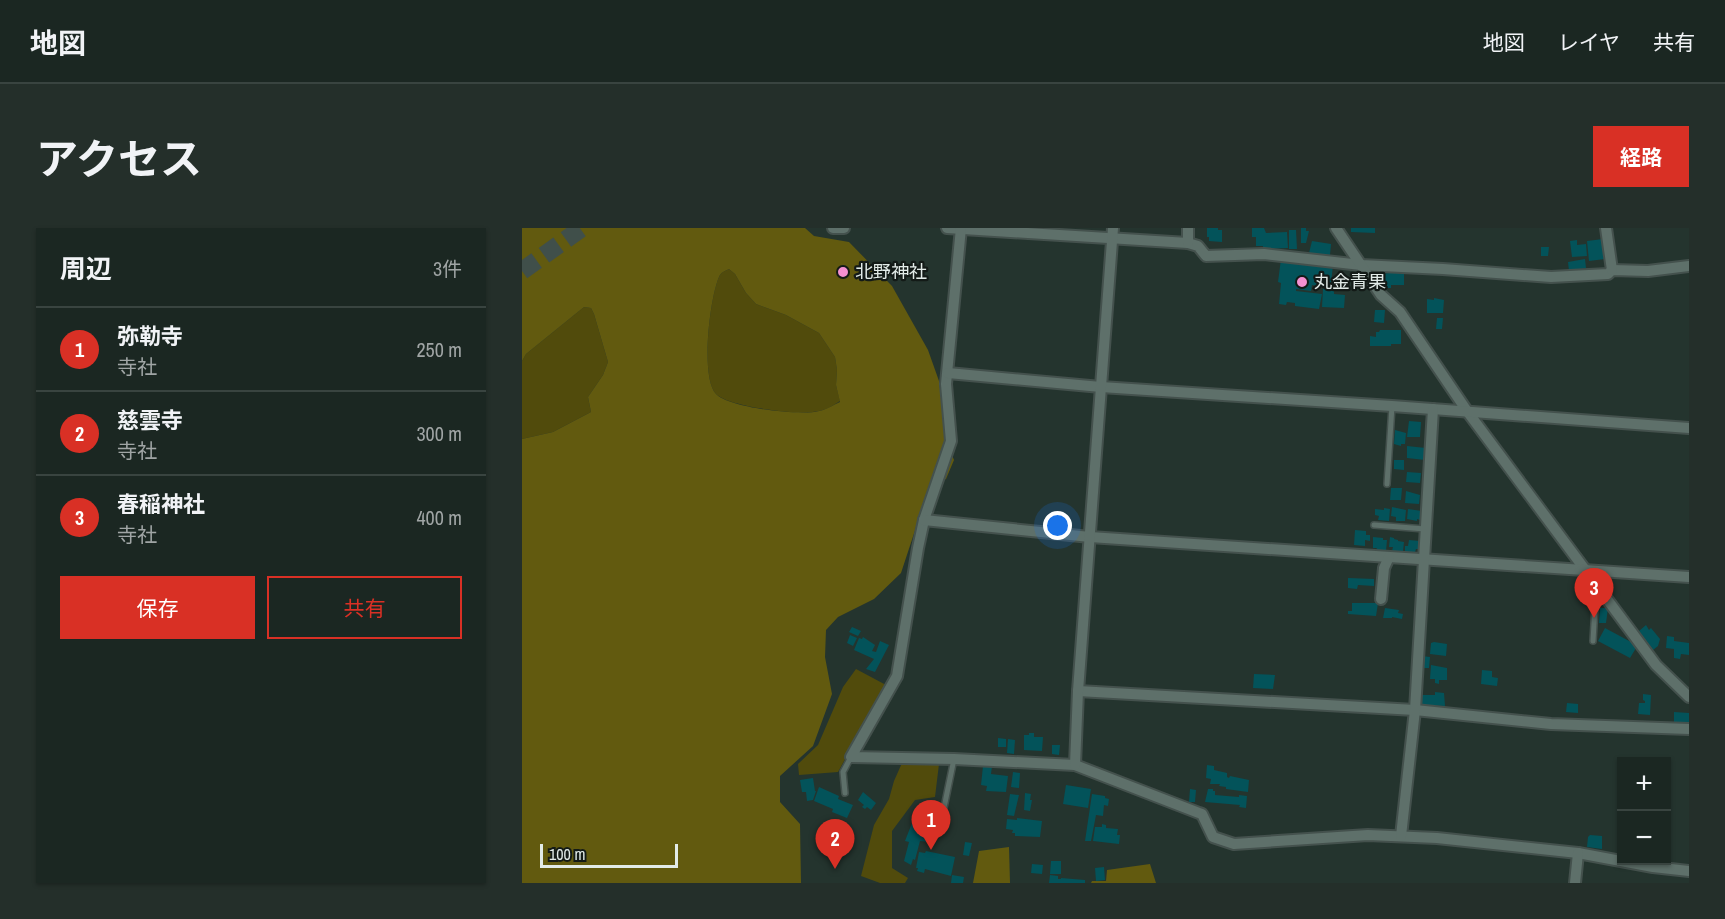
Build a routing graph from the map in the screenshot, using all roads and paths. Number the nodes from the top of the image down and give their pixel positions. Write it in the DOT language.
graph roads {
  1 [pos="833,228"];
  2 [pos="844,228"];
  3 [pos="947,228"];
  4 [pos="961,228"];
  5 [pos="1188,228"];
  6 [pos="1336,228"];
  7 [pos="1606,228"];
  8 [pos="1112,233"];
  9 [pos="1188,243"];
  10 [pos="1361,265"];
  11 [pos="1689,266"];
  12 [pos="1612,270"];
  13 [pos="948,374"];
  14 [pos="1101,387"];
  15 [pos="1392,406"];
  16 [pos="1433,409"];
  17 [pos="1467,411"];
  18 [pos="1689,428"];
  19 [pos="1387,484"];
  20 [pos="924,520"];
  21 [pos="1374,525"];
  22 [pos="1425,529"];
  23 [pos="1090,537"];
  24 [pos="1389,557"];
  25 [pos="1425,561"];
  26 [pos="1587,571"];
  27 [pos="1689,577"];
  28 [pos="1599,587"];
  29 [pos="1381,599"];
  30 [pos="1593,641"];
  31 [pos="1078,691"];
  32 [pos="1689,697"];
  33 [pos="1415,710"];
  34 [pos="1689,729"];
  35 [pos="851,757"];
  36 [pos="954,759"];
  37 [pos="1075,765"];
  38 [pos="845,793"];
  39 [pos="939,832"];
  40 [pos="1401,836"];
  41 [pos="1578,853"];
  42 [pos="1689,871"];
  43 [pos="1575,883"];
  1 -- 2 [label="street"];
  3 -- 4 [label="street"];
  4 -- 8 [label="street"];
  4 -- 13 [label="street"];
  5 -- 9 [label="street"];
  6 -- 10 [label="street"];
  7 -- 12 [label="street"];
  8 -- 9 [label="street"];
  8 -- 14 [label="street"];
  9 -- 10 [label="street"];
  10 -- 12 [label="street"];
  10 -- 17 [label="street"];
  11 -- 12 [label="street"];
  13 -- 14 [label="street"];
  13 -- 20 [label="street"];
  14 -- 15 [label="street"];
  14 -- 23 [label="street"];
  15 -- 16 [label="street"];
  15 -- 19 [label="lane"];
  16 -- 17 [label="street"];
  16 -- 22 [label="street"];
  17 -- 18 [label="street"];
  17 -- 26 [label="street"];
  20 -- 23 [label="street"];
  20 -- 35 [label="street"];
  21 -- 22 [label="lane"];
  22 -- 25 [label="street"];
  23 -- 24 [label="street"];
  23 -- 31 [label="street"];
  24 -- 25 [label="street"];
  24 -- 29 [label="street"];
  25 -- 26 [label="street"];
  25 -- 33 [label="street"];
  26 -- 27 [label="street"];
  26 -- 28 [label="street"];
  28 -- 30 [label="lane"];
  28 -- 32 [label="street"];
  31 -- 33 [label="street"];
  31 -- 37 [label="street"];
  33 -- 34 [label="street"];
  33 -- 40 [label="street"];
  35 -- 36 [label="street"];
  35 -- 38 [label="lane"];
  36 -- 37 [label="street"];
  36 -- 39 [label="lane"];
  37 -- 40 [label="street"];
  40 -- 41 [label="street"];
  41 -- 42 [label="street"];
  41 -- 43 [label="street"];
}
